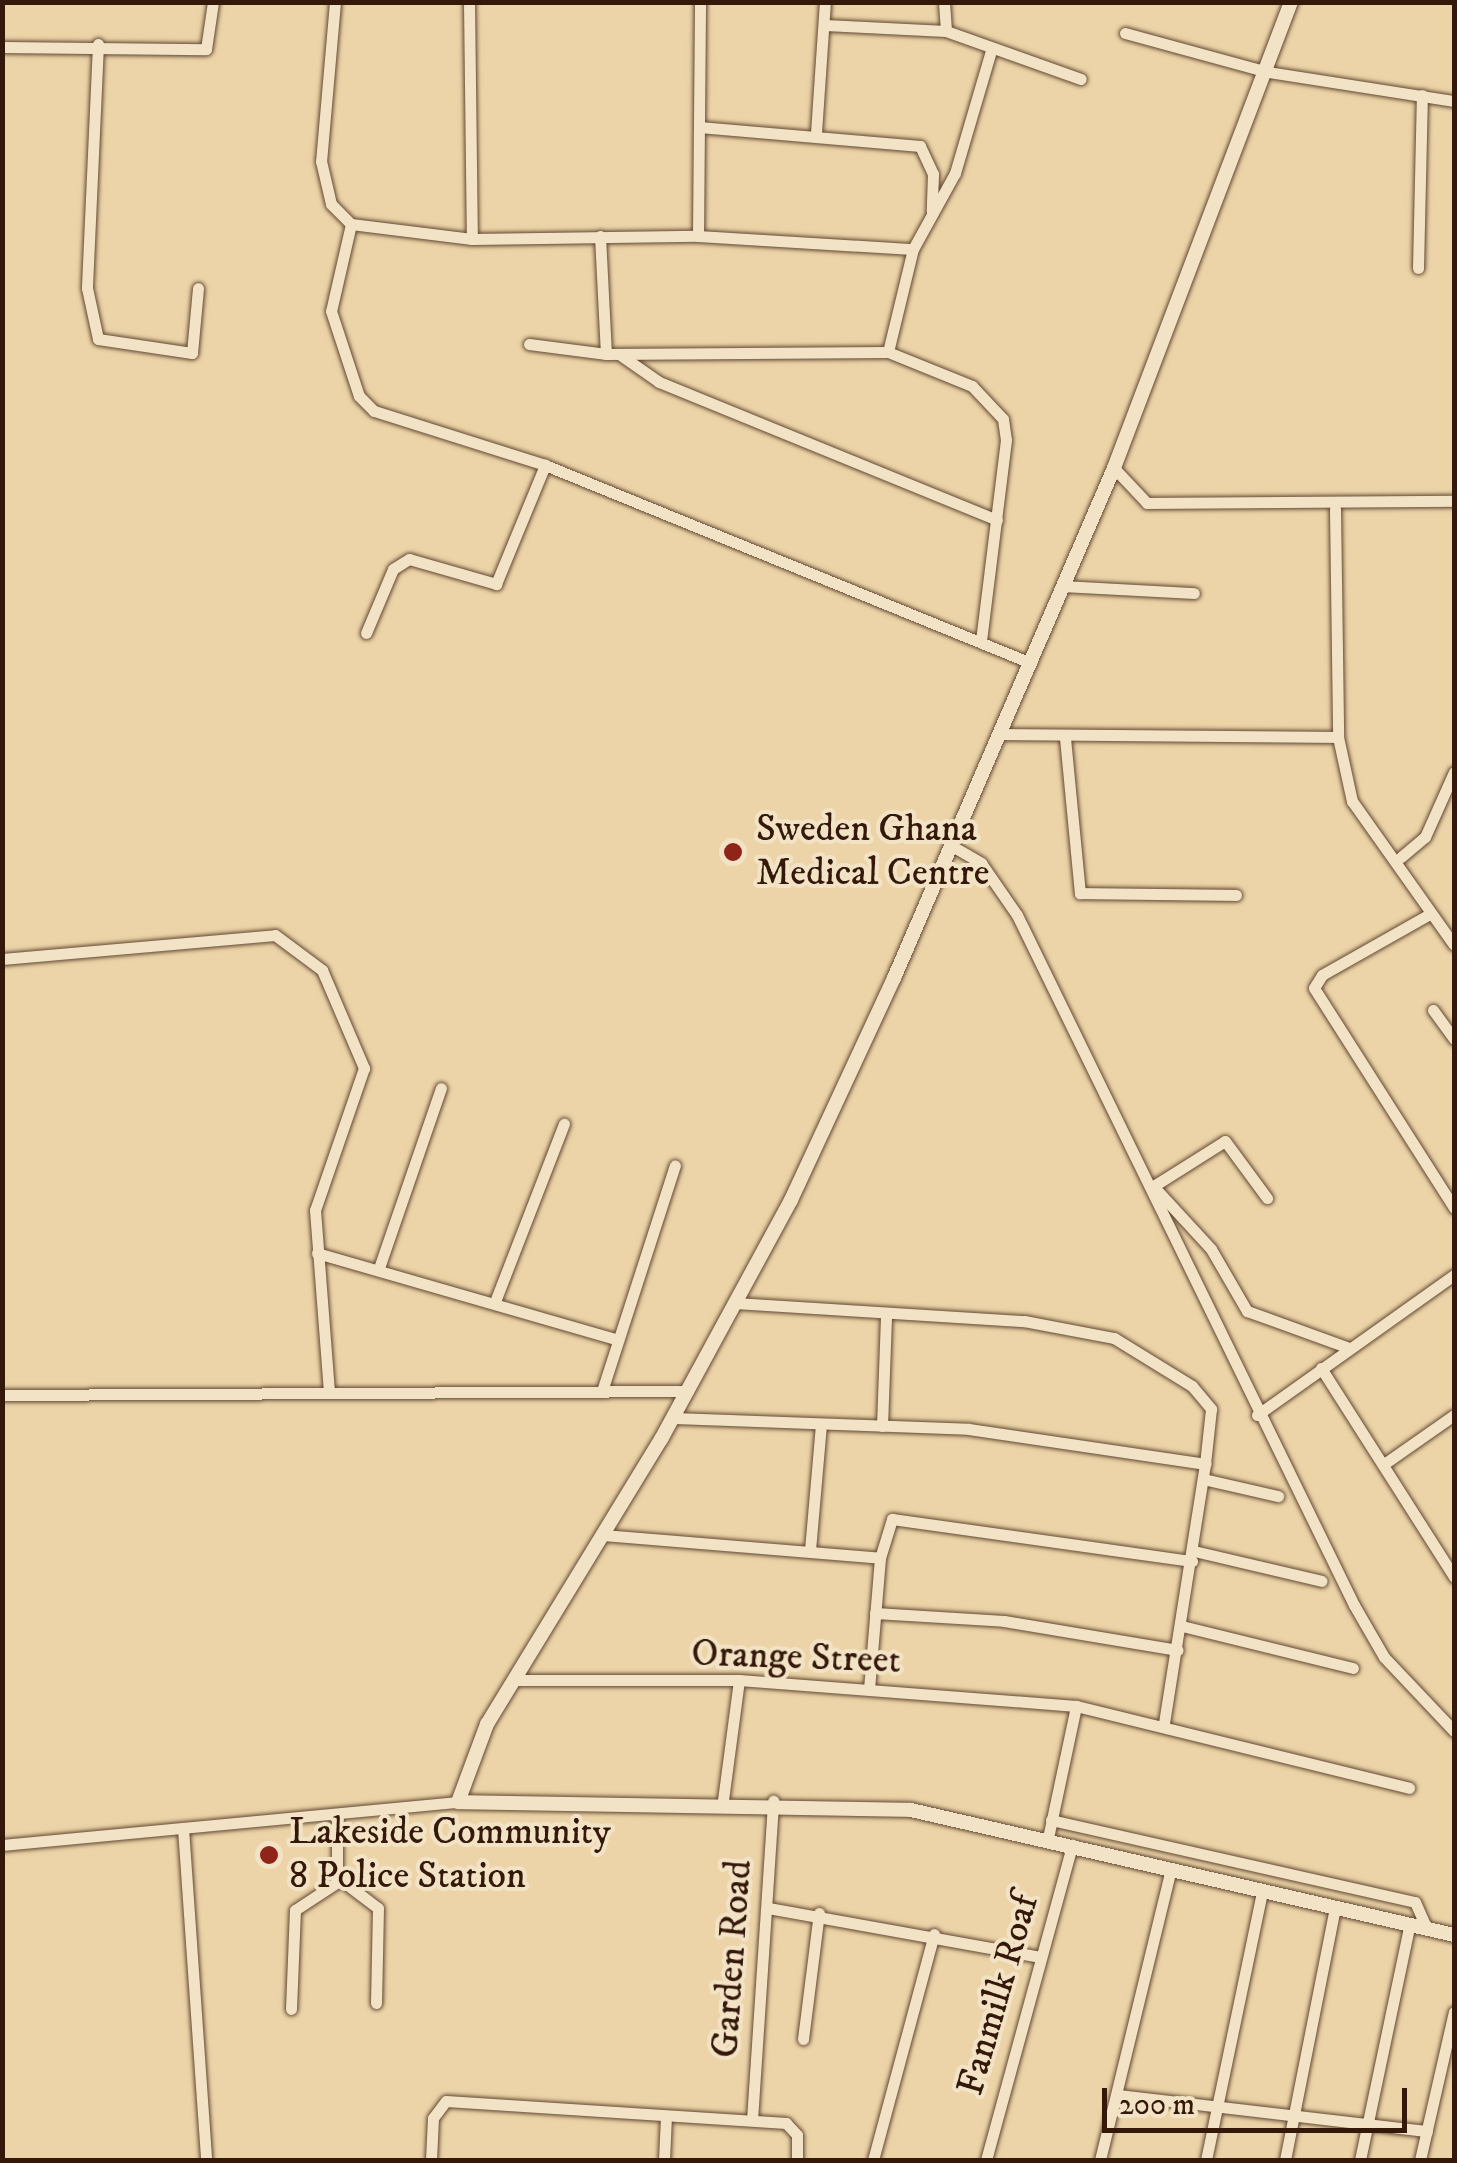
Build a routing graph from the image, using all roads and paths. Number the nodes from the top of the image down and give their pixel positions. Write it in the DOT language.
graph roads {
  1 [pos="213,2"];
  2 [pos="336,2"];
  3 [pos="469,2"];
  4 [pos="700,2"];
  5 [pos="825,2"];
  6 [pos="944,2"];
  7 [pos="1291,2"];
  8 [pos="825,24"];
  9 [pos="946,31"];
  10 [pos="1125,34"];
  11 [pos="98,44"];
  12 [pos="2,47"];
  13 [pos="991,51"];
  14 [pos="1268,72"];
  15 [pos="1081,79"];
  16 [pos="1422,95"];
  17 [pos="1454,100"];
  18 [pos="699,128"];
  19 [pos="816,133"];
  20 [pos="932,215"];
  21 [pos="351,224"];
  22 [pos="600,236"];
  23 [pos="698,236"];
  24 [pos="472,239"];
  25 [pos="913,249"];
  26 [pos="1418,268"];
  27 [pos="198,288"];
  28 [pos="530,344"];
  29 [pos="888,352"];
  30 [pos="612,354"];
  31 [pos="546,465"];
  32 [pos="1114,468"];
  33 [pos="1454,502"];
  34 [pos="1335,509"];
  35 [pos="997,520"];
  36 [pos="1063,586"];
  37 [pos="1194,593"];
  38 [pos="366,633"];
  39 [pos="981,642"];
  40 [pos="1031,662"];
  41 [pos="1001,734"];
  42 [pos="1338,737"];
  43 [pos="1066,738"];
  44 [pos="1454,772"];
  45 [pos="952,846"];
  46 [pos="1401,857"];
  47 [pos="1236,895"];
  48 [pos="1428,915"];
  49 [pos="1454,944"];
  50 [pos="2,959"];
  51 [pos="1433,1010"];
  52 [pos="1454,1039"];
  53 [pos="440,1088"];
  54 [pos="564,1124"];
  55 [pos="675,1165"];
  56 [pos="1148,1188"];
  57 [pos="1267,1198"];
  58 [pos="1454,1208"];
  59 [pos="317,1253"];
  60 [pos="380,1264"];
  61 [pos="1454,1275"];
  62 [pos="496,1299"];
  63 [pos="734,1303"];
  64 [pos="886,1316"];
  65 [pos="618,1340"];
  66 [pos="1349,1348"];
  67 [pos="1321,1368"];
  68 [pos="328,1390"];
  69 [pos="602,1390"];
  70 [pos="688,1391"];
  71 [pos="2,1394"];
  72 [pos="1257,1415"];
  73 [pos="1454,1415"];
  74 [pos="673,1418"];
  75 [pos="821,1425"];
  76 [pos="882,1426"];
  77 [pos="1205,1464"];
  78 [pos="1384,1464"];
  79 [pos="1208,1480"];
  80 [pos="1278,1496"];
  81 [pos="603,1535"];
  82 [pos="810,1550"];
  83 [pos="1193,1556"];
  84 [pos="880,1558"];
  85 [pos="1454,1577"];
  86 [pos="1322,1581"];
  87 [pos="875,1613"];
  88 [pos="1182,1626"];
  89 [pos="1178,1650"];
  90 [pos="1353,1668"];
  91 [pos="512,1680"];
  92 [pos="739,1680"];
  93 [pos="869,1689"];
  94 [pos="1076,1706"];
  95 [pos="1164,1724"];
  96 [pos="1454,1732"];
  97 [pos="1409,1788"];
  98 [pos="722,1800"];
  99 [pos="773,1801"];
  100 [pos="458,1802"];
  101 [pos="337,1815"];
  102 [pos="1051,1820"];
  103 [pos="183,1828"];
  104 [pos="1048,1838"];
  105 [pos="2,1845"];
  106 [pos="1072,1846"];
  107 [pos="1171,1869"];
  108 [pos="339,1881"];
  109 [pos="1262,1891"];
  110 [pos="1335,1906"];
  111 [pos="768,1908"];
  112 [pos="819,1913"];
  113 [pos="1410,1923"];
  114 [pos="1426,1927"];
  115 [pos="934,1934"];
  116 [pos="1454,1935"];
  117 [pos="1041,1957"];
  118 [pos="376,2002"];
  119 [pos="291,2008"];
  120 [pos="1454,2012"];
  121 [pos="802,2039"];
  122 [pos="1119,2095"];
  123 [pos="1216,2106"];
  124 [pos="1295,2115"];
  125 [pos="666,2116"];
  126 [pos="752,2120"];
  127 [pos="1366,2124"];
  128 [pos="1427,2131"];
  129 [pos="206,2160"];
  130 [pos="431,2160"];
  131 [pos="664,2160"];
  132 [pos="797,2160"];
  133 [pos="874,2160"];
  134 [pos="986,2160"];
  135 [pos="1100,2160"];
  136 [pos="1206,2160"];
  137 [pos="1285,2160"];
  138 [pos="1360,2160"];
  139 [pos="1420,2160"];
  1 -- 11 [label="street"];
  2 -- 21 [label="street"];
  3 -- 24 [label="street"];
  4 -- 18 [label="street"];
  5 -- 8 [label="street"];
  6 -- 9 [label="street"];
  7 -- 14 [label="street"];
  8 -- 9 [label="street"];
  8 -- 19 [label="street"];
  9 -- 13 [label="street"];
  10 -- 14 [label="street"];
  11 -- 12 [label="street"];
  11 -- 27 [label="street"];
  13 -- 15 [label="street"];
  13 -- 20 [label="street"];
  14 -- 16 [label="street"];
  14 -- 32 [label="street"];
  16 -- 17 [label="street"];
  16 -- 26 [label="street"];
  18 -- 19 [label="street"];
  18 -- 23 [label="street"];
  19 -- 20 [label="street"];
  20 -- 25 [label="street"];
  21 -- 24 [label="street"];
  21 -- 31 [label="street"];
  22 -- 23 [label="street"];
  22 -- 24 [label="street"];
  22 -- 30 [label="street"];
  23 -- 25 [label="street"];
  25 -- 29 [label="street"];
  28 -- 30 [label="street"];
  29 -- 30 [label="street"];
  29 -- 35 [label="street"];
  30 -- 35 [label="street"];
  31 -- 38 [label="street"];
  31 -- 39 [label="street"];
  32 -- 34 [label="street"];
  32 -- 36 [label="street"];
  33 -- 34 [label="street"];
  34 -- 42 [label="street"];
  35 -- 39 [label="street"];
  36 -- 37 [label="street"];
  36 -- 40 [label="street"];
  39 -- 40 [label="street"];
  40 -- 41 [label="street"];
  41 -- 43 [label="street"];
  41 -- 45 [label="street"];
  42 -- 43 [label="street"];
  42 -- 46 [label="street"];
  43 -- 47 [label="street"];
  44 -- 46 [label="street"];
  45 -- 56 [label="street"];
  45 -- 63 [label="street"];
  46 -- 48 [label="street"];
  48 -- 49 [label="street"];
  48 -- 58 [label="street"];
  50 -- 59 [label="street"];
  51 -- 52 [label="street"];
  53 -- 60 [label="street"];
  54 -- 62 [label="street"];
  55 -- 65 [label="street"];
  56 -- 57 [label="street"];
  56 -- 66 [label="street"];
  56 -- 72 [label="street"];
  59 -- 60 [label="street"];
  59 -- 68 [label="street"];
  60 -- 62 [label="street"];
  61 -- 66 [label="street"];
  62 -- 65 [label="street"];
  63 -- 64 [label="street"];
  63 -- 70 [label="street"];
  64 -- 76 [label="street"];
  64 -- 77 [label="street"];
  65 -- 69 [label="street"];
  66 -- 67 [label="street"];
  67 -- 72 [label="street"];
  67 -- 78 [label="street"];
  68 -- 69 [label="street"];
  68 -- 71 [label="street"];
  69 -- 70 [label="street"];
  70 -- 74 [label="street"];
  72 -- 96 [label="street"];
  73 -- 78 [label="street"];
  74 -- 75 [label="street"];
  74 -- 81 [label="street"];
  75 -- 76 [label="street"];
  75 -- 82 [label="street"];
  76 -- 77 [label="street"];
  77 -- 79 [label="street"];
  78 -- 85 [label="street"];
  79 -- 80 [label="street"];
  79 -- 83 [label="street"];
  81 -- 82 [label="street"];
  81 -- 91 [label="street"];
  82 -- 84 [label="street"];
  83 -- 84 [label="street"];
  83 -- 86 [label="street"];
  83 -- 88 [label="street"];
  84 -- 87 [label="street"];
  87 -- 89 [label="street"];
  87 -- 93 [label="street"];
  88 -- 89 [label="street"];
  88 -- 90 [label="street"];
  89 -- 95 [label="street"];
  91 -- 92 [label="street, Orange Street"];
  91 -- 100 [label="street"];
  92 -- 93 [label="street, Orange Street"];
  92 -- 98 [label="street"];
  93 -- 94 [label="street, Orange Street"];
  94 -- 95 [label="street, Orange Street"];
  94 -- 102 [label="street"];
  95 -- 97 [label="street, Orange Street"];
  98 -- 99 [label="street"];
  98 -- 100 [label="street"];
  99 -- 104 [label="street"];
  99 -- 111 [label="street, Garden Road"];
  100 -- 101 [label="street"];
  101 -- 103 [label="street"];
  101 -- 108 [label="street"];
  102 -- 104 [label="street"];
  102 -- 114 [label="street"];
  103 -- 105 [label="street"];
  103 -- 129 [label="street"];
  104 -- 106 [label="street"];
  106 -- 107 [label="street"];
  106 -- 117 [label="street, Fanmilk Roaf"];
  107 -- 109 [label="street"];
  107 -- 122 [label="street"];
  108 -- 118 [label="street"];
  108 -- 119 [label="street"];
  109 -- 110 [label="street"];
  109 -- 123 [label="street"];
  110 -- 113 [label="street"];
  110 -- 124 [label="street"];
  111 -- 112 [label="street"];
  111 -- 126 [label="street, Garden Road"];
  112 -- 115 [label="street"];
  112 -- 121 [label="street"];
  113 -- 114 [label="street"];
  113 -- 127 [label="street"];
  114 -- 116 [label="street"];
  115 -- 117 [label="street"];
  115 -- 133 [label="street"];
  117 -- 134 [label="street, Fanmilk Roaf"];
  120 -- 128 [label="street"];
  122 -- 123 [label="street"];
  122 -- 135 [label="street"];
  123 -- 124 [label="street"];
  123 -- 136 [label="street"];
  124 -- 127 [label="street"];
  124 -- 137 [label="street"];
  125 -- 126 [label="street"];
  125 -- 130 [label="street"];
  125 -- 131 [label="street"];
  126 -- 132 [label="street"];
  127 -- 128 [label="street"];
  127 -- 138 [label="street"];
  128 -- 139 [label="street"];
}
